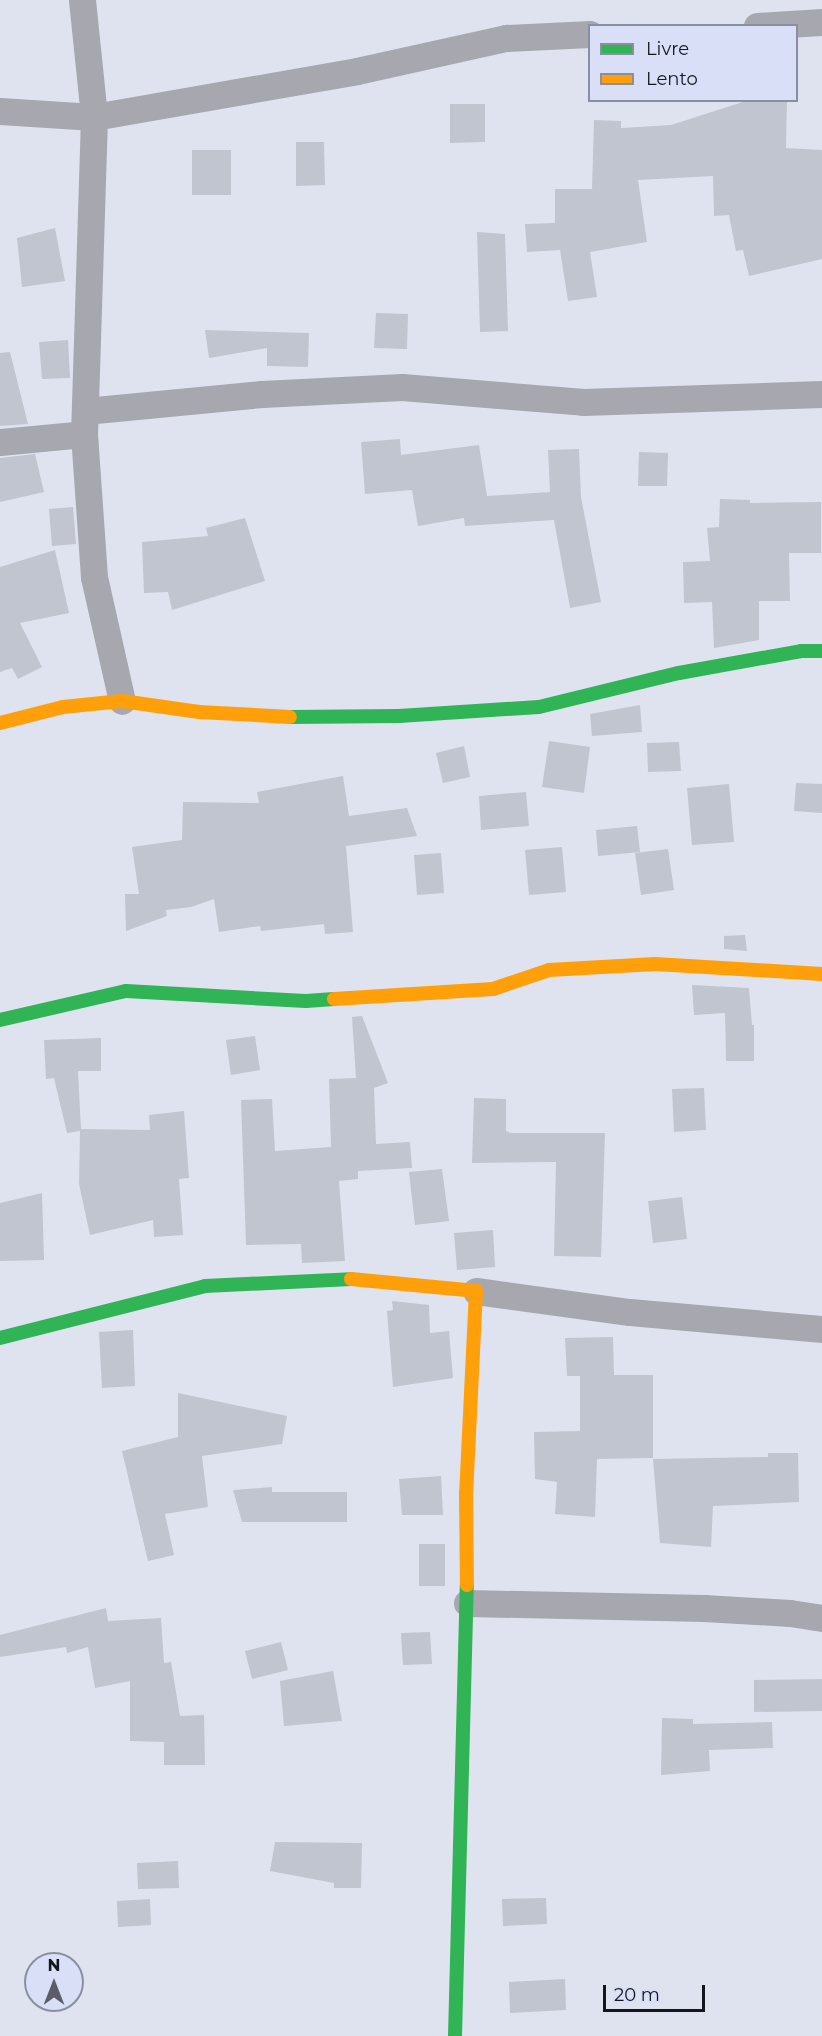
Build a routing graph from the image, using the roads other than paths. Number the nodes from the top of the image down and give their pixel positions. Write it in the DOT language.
graph roads {
  1 [pos="82,0"];
  2 [pos="822,22"];
  3 [pos="790,24"];
  4 [pos="588,34"];
  5 [pos="0,111"];
  6 [pos="94,117"];
  7 [pos="822,394"];
  8 [pos="85,423"];
  9 [pos="0,442"];
  10 [pos="822,651"];
  11 [pos="122,701"];
  12 [pos="0,723"];
  13 [pos="822,974"];
  14 [pos="0,1020"];
  15 [pos="476,1291"];
  16 [pos="822,1329"];
  17 [pos="0,1338"];
  18 [pos="467,1603"];
  19 [pos="822,1618"];
  20 [pos="455,2036"];
  1 -- 6 [label="street"];
  2 -- 3 [label="street"];
  4 -- 6 [label="street"];
  5 -- 6 [label="street"];
  6 -- 8 [label="street"];
  7 -- 8 [label="street"];
  8 -- 9 [label="street"];
  8 -- 11 [label="street"];
  10 -- 11 [label="street"];
  11 -- 12 [label="street"];
  13 -- 14 [label="street"];
  15 -- 16 [label="street"];
  15 -- 17 [label="street"];
  15 -- 18 [label="street"];
  18 -- 19 [label="street"];
  18 -- 20 [label="street"];
}
